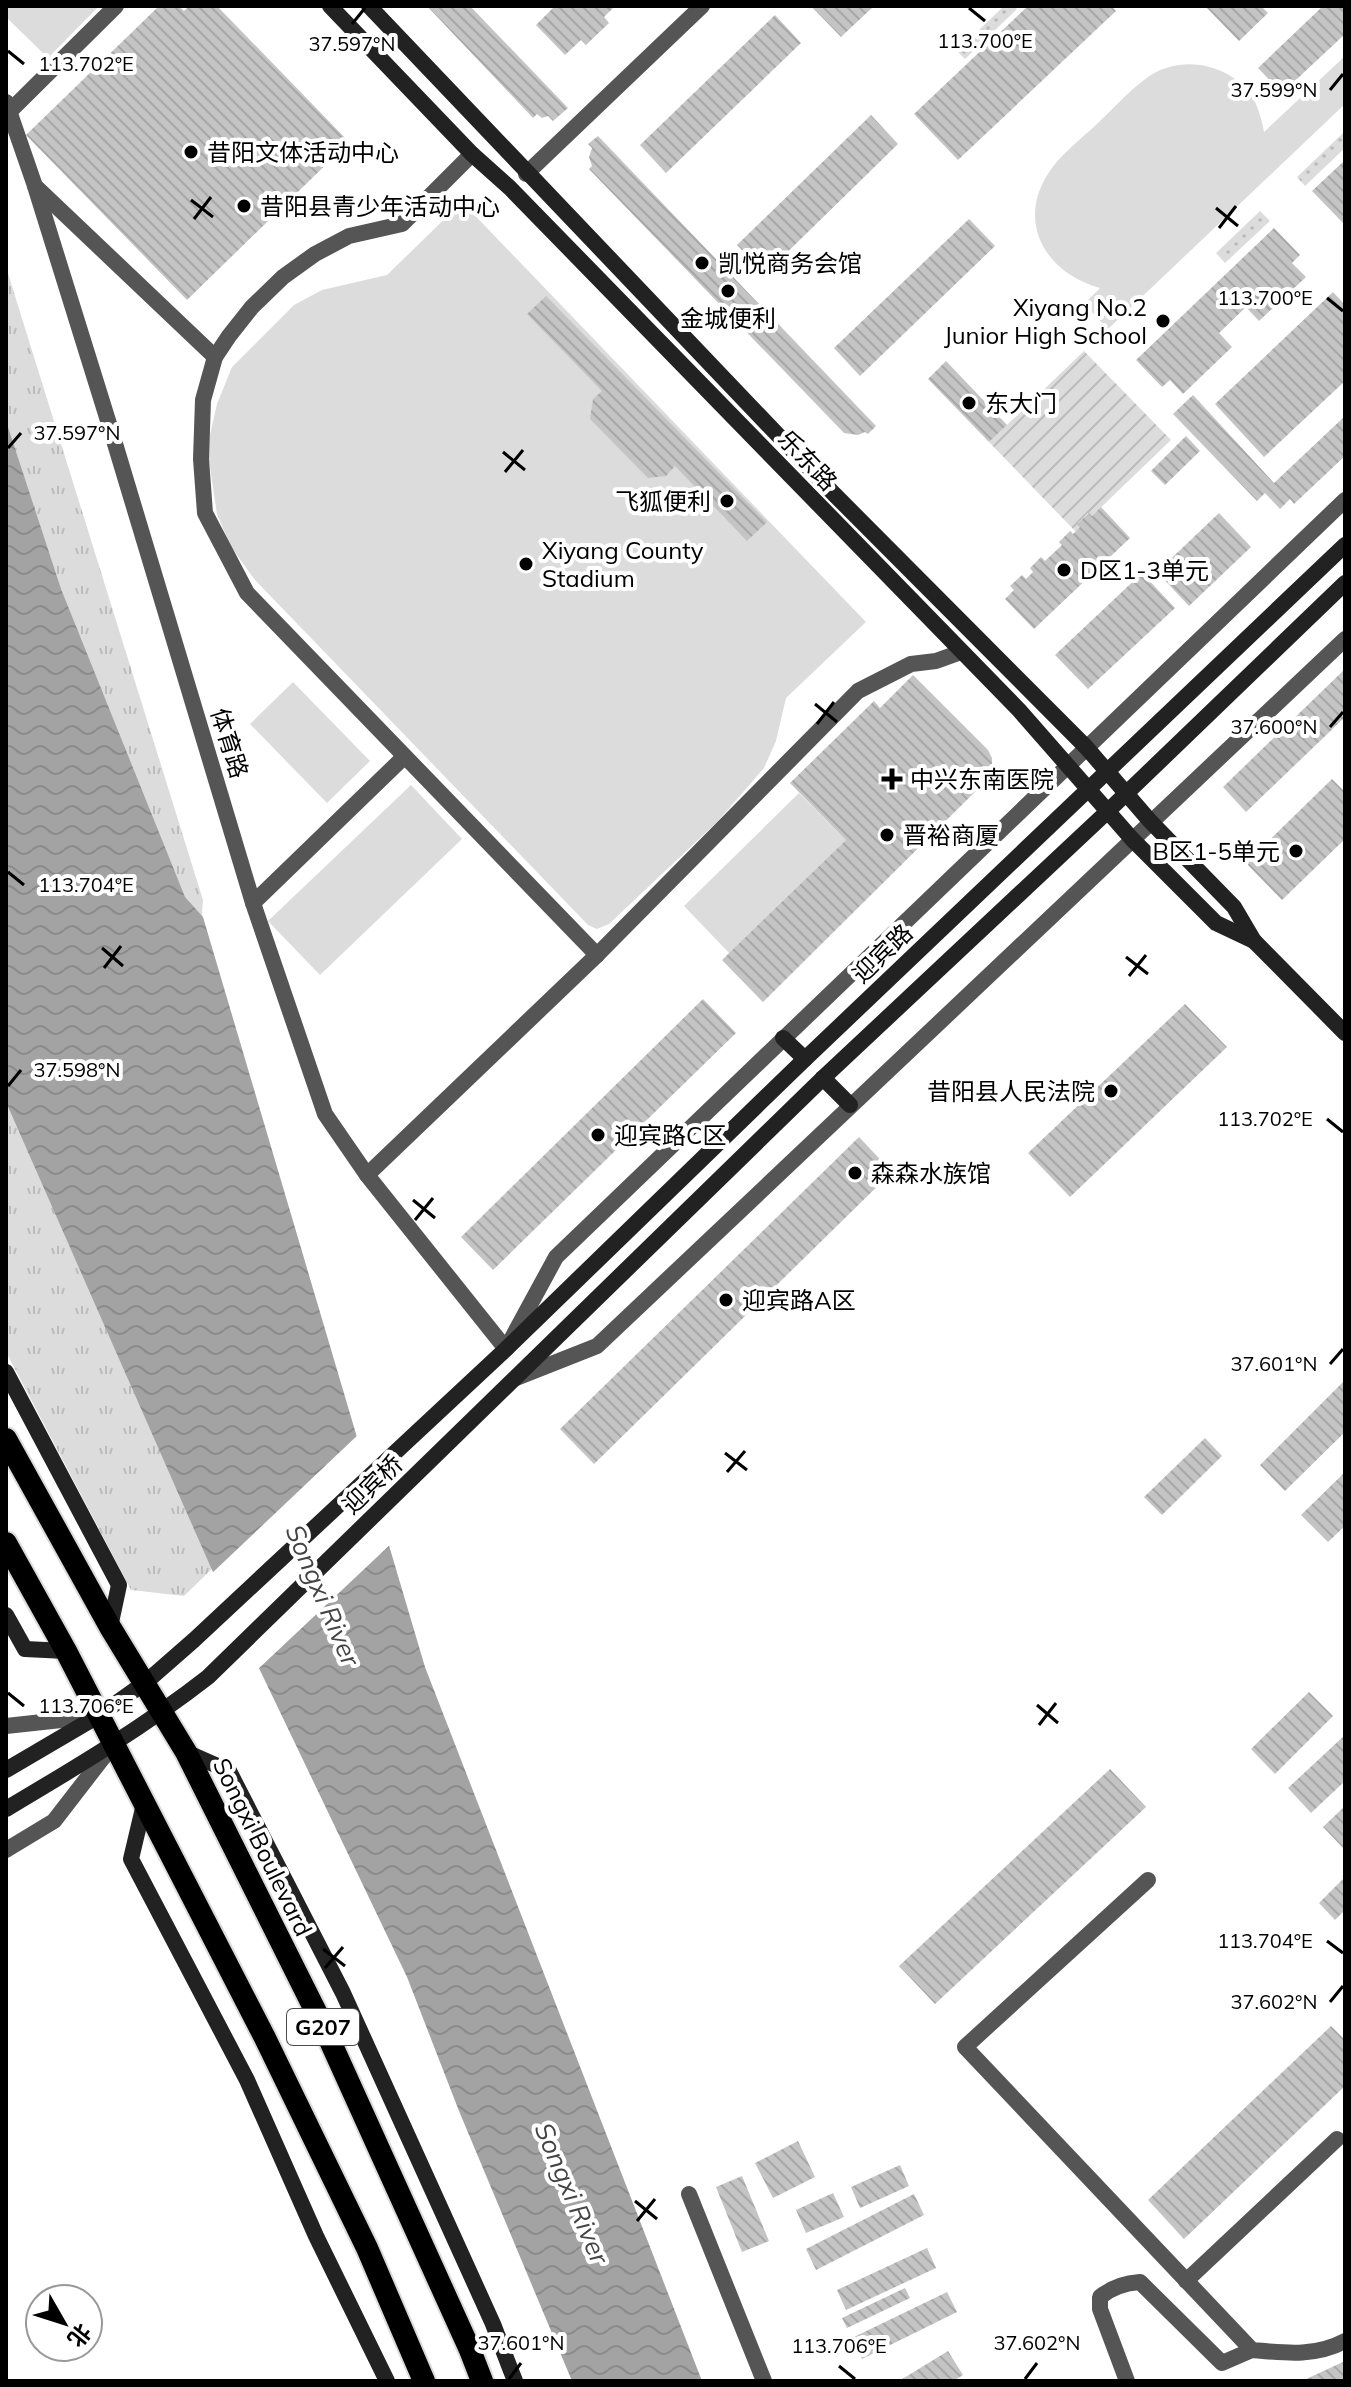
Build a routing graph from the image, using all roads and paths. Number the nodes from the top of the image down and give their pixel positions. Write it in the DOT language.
graph roads {
  1 [pos="116,6"];
  2 [pos="330,6"];
  3 [pos="369,6"];
  4 [pos="702,6"];
  5 [pos="7,107"];
  6 [pos="472,154"];
  7 [pos="526,174"];
  8 [pos="35,186"];
  9 [pos="215,357"];
  10 [pos="1345,500"];
  11 [pos="1345,545"];
  12 [pos="1345,583"];
  13 [pos="1345,639"];
  14 [pos="961,652"];
  15 [pos="1086,747"];
  16 [pos="404,757"];
  17 [pos="1068,764"];
  18 [pos="1107,771"];
  19 [pos="1089,788"];
  20 [pos="1126,793"];
  21 [pos="1108,811"];
  22 [pos="1150,821"];
  23 [pos="1132,839"];
  24 [pos="253,903"];
  25 [pos="1254,941"];
  26 [pos="597,955"];
  27 [pos="1345,1033"];
  28 [pos="783,1038"];
  29 [pos="805,1059"];
  30 [pos="823,1078"];
  31 [pos="850,1105"];
  32 [pos="367,1175"];
  33 [pos="506,1349"];
  34 [pos="6,1372"];
  35 [pos="516,1378"];
  36 [pos="454,1396"];
  37 [pos="6,1439"];
  38 [pos="6,1543"];
  39 [pos="6,1615"];
  40 [pos="110,1627"];
  41 [pos="66,1651"];
  42 [pos="146,1682"];
  43 [pos="161,1713"];
  44 [pos="98,1716"];
  45 [pos="6,1726"];
  46 [pos="113,1745"];
  47 [pos="186,1752"];
  48 [pos="6,1770"];
  49 [pos="144,1804"];
  50 [pos="6,1809"];
  51 [pos="6,1850"];
  52 [pos="1148,1880"];
  53 [pos="1337,2139"];
  54 [pos="689,2194"];
  55 [pos="1186,2281"];
  56 [pos="1345,2341"];
  57 [pos="1252,2350"];
  58 [pos="387,2381"];
  59 [pos="424,2381"];
  60 [pos="482,2381"];
  61 [pos="515,2381"];
  62 [pos="764,2381"];
  63 [pos="1127,2381"];
  1 -- 5 [label="street"];
  2 -- 6 [label="main road, 乐东路"];
  3 -- 7 [label="main road, 乐东路"];
  4 -- 7 [label="street"];
  5 -- 8 [label="street, 体育路"];
  6 -- 9 [label="street"];
  6 -- 14 [label="main road, 乐东路"];
  7 -- 15 [label="main road, 乐东路"];
  8 -- 9 [label="street"];
  8 -- 24 [label="street, 体育路"];
  9 -- 16 [label="street"];
  10 -- 15 [label="street"];
  11 -- 18 [label="main road, 迎宾路"];
  12 -- 20 [label="main road"];
  13 -- 22 [label="street"];
  14 -- 17 [label="main road, 乐东路"];
  14 -- 26 [label="street"];
  15 -- 17 [label="street"];
  15 -- 18 [label="main road, 乐东路"];
  16 -- 24 [label="street"];
  16 -- 26 [label="street"];
  17 -- 19 [label="main road, 乐东路"];
  17 -- 28 [label="street"];
  18 -- 19 [label="main road, 迎宾路"];
  18 -- 20 [label="main road, 乐东路"];
  19 -- 21 [label="main road, 乐东路"];
  19 -- 29 [label="main road, 迎宾路"];
  20 -- 21 [label="main road"];
  20 -- 22 [label="main road, 乐东路"];
  21 -- 23 [label="main road, 乐东路"];
  21 -- 30 [label="main road"];
  22 -- 23 [label="street"];
  22 -- 25 [label="main road, 乐东路"];
  23 -- 25 [label="main road, 乐东路"];
  23 -- 31 [label="street"];
  24 -- 32 [label="street, 体育路"];
  25 -- 27 [label="main road, 乐东路"];
  26 -- 32 [label="street"];
  28 -- 29 [label="main road"];
  28 -- 33 [label="street"];
  29 -- 33 [label="main road, 迎宾路"];
  30 -- 31 [label="main road"];
  30 -- 35 [label="main road"];
  31 -- 35 [label="street"];
  32 -- 33 [label="street, 体育路"];
  33 -- 36 [label="main road, 迎宾路"];
  34 -- 40 [label="main road"];
  35 -- 43 [label="main road, 迎宾桥"];
  36 -- 42 [label="main road, 迎宾桥"];
  37 -- 40 [label="highway, Songxi Boulevard / G207"];
  38 -- 41 [label="highway, G207"];
  39 -- 41 [label="main road"];
  40 -- 42 [label="highway, Songxi Boulevard / G207"];
  41 -- 44 [label="highway, G207"];
  42 -- 43 [label="highway, Songxi Boulevard / G207"];
  42 -- 44 [label="main road, 迎宾桥"];
  43 -- 46 [label="main road, 迎宾桥"];
  43 -- 47 [label="highway, Songxi Boulevard / G207"];
  44 -- 45 [label="street"];
  44 -- 46 [label="highway, G207"];
  44 -- 48 [label="main road, 迎宾桥"];
  46 -- 49 [label="highway, G207"];
  46 -- 50 [label="main road, 迎宾桥"];
  46 -- 51 [label="street"];
  47 -- 60 [label="highway, Songxi Boulevard / G207"];
  47 -- 61 [label="main road"];
  49 -- 58 [label="main road"];
  49 -- 59 [label="highway, G207"];
  52 -- 55 [label="street"];
  53 -- 55 [label="street"];
  54 -- 62 [label="street"];
  55 -- 57 [label="street"];
  56 -- 57 [label="street"];
  57 -- 63 [label="street"];
}
